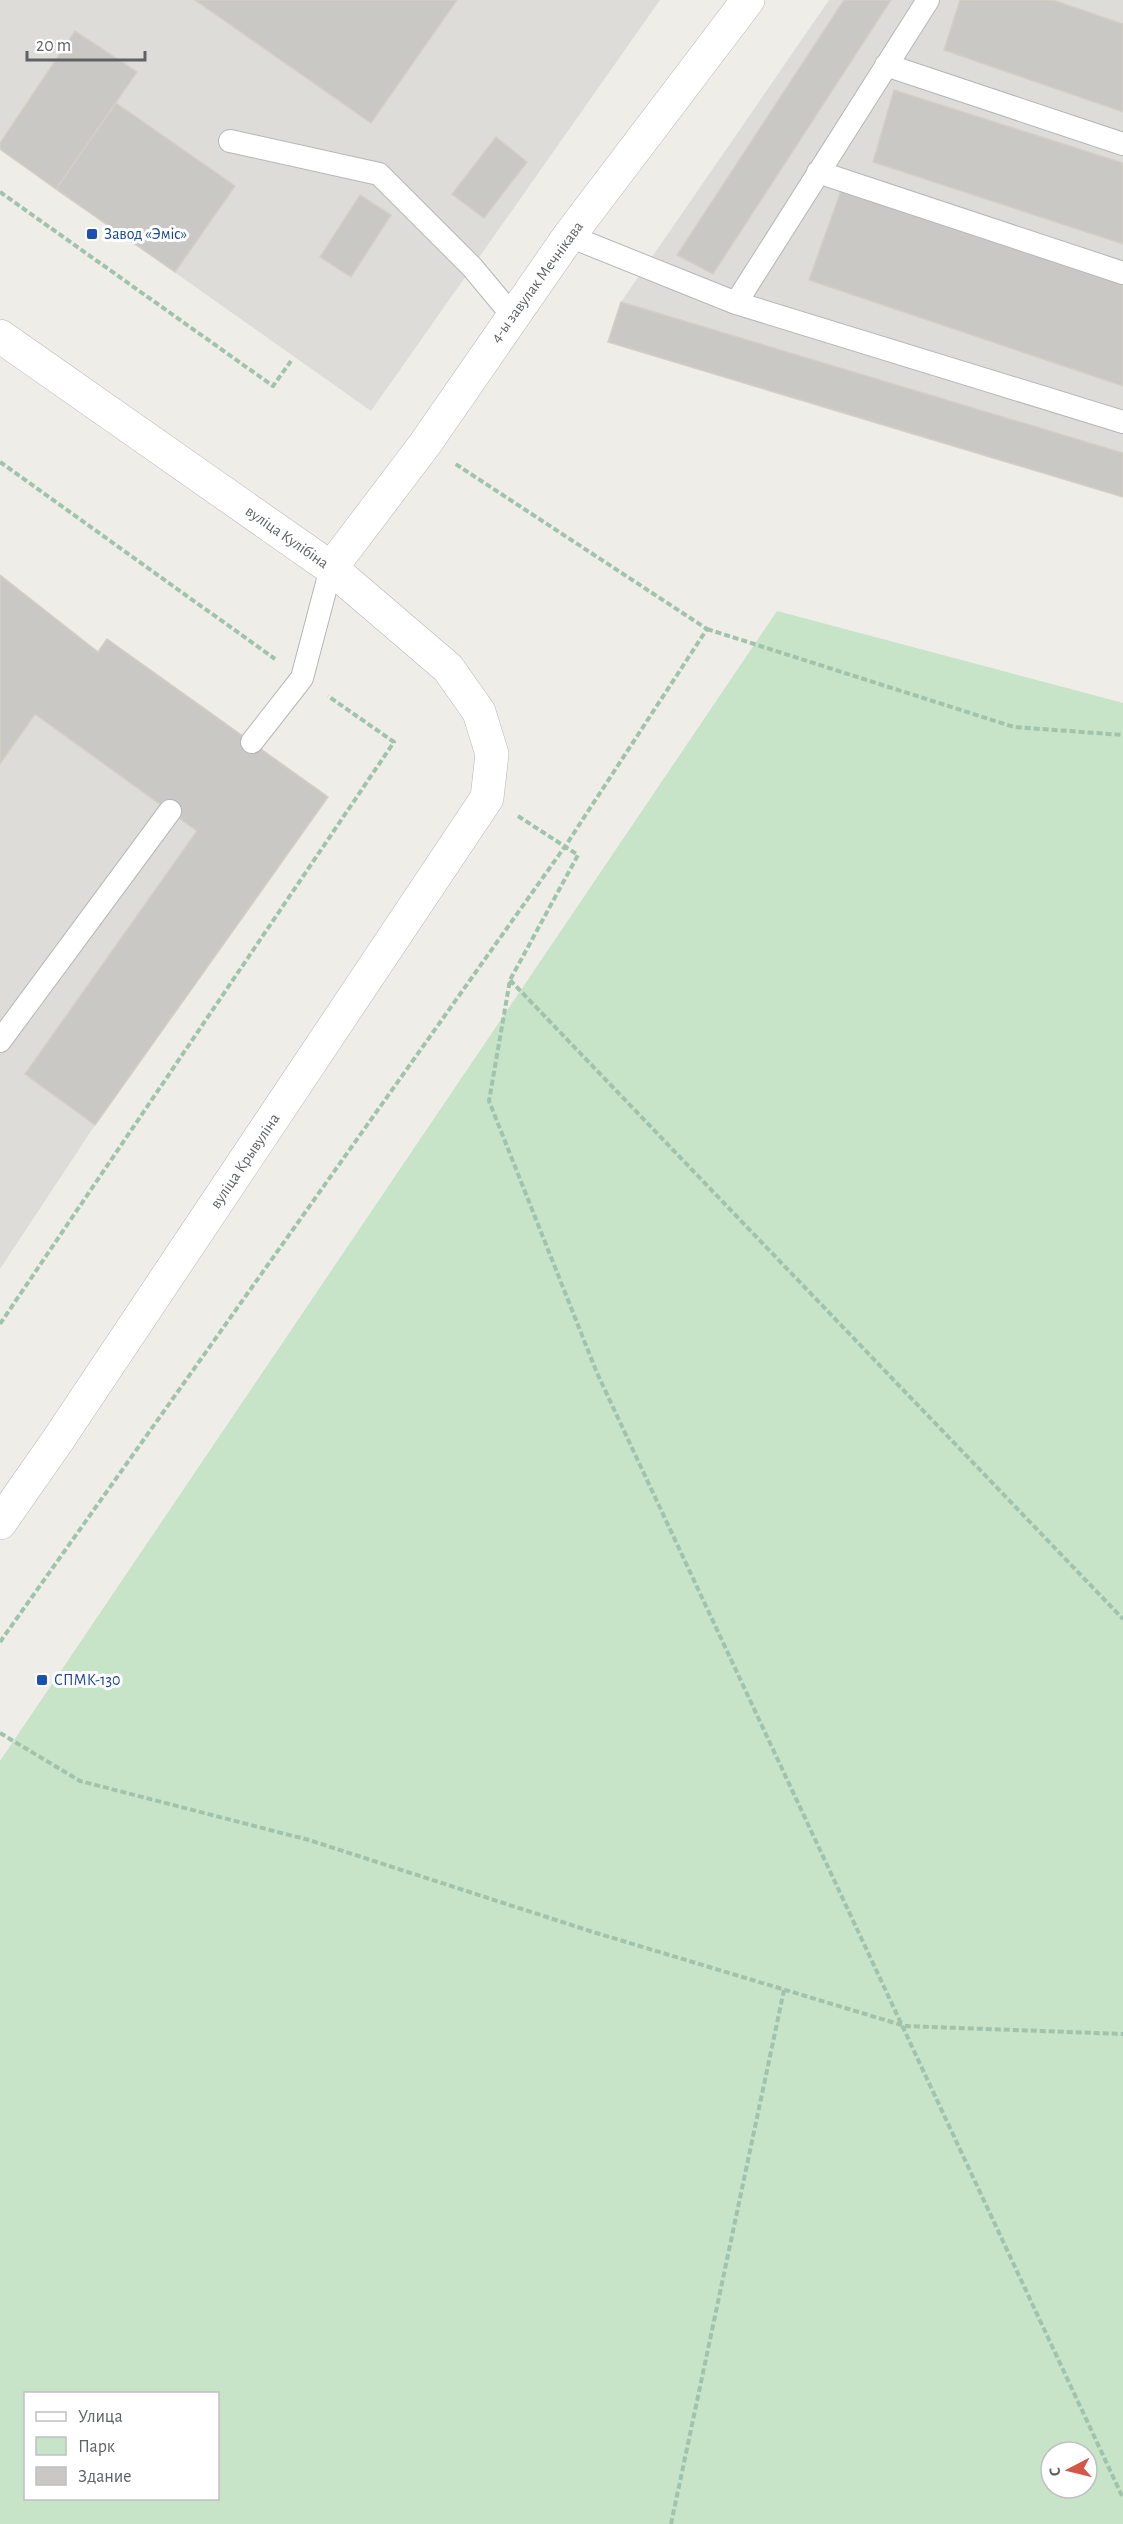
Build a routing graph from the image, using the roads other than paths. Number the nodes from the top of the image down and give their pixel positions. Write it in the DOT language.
graph roads {
  1 [pos="748,0"];
  2 [pos="928,0"];
  3 [pos="886,65"];
  4 [pos="230,141"];
  5 [pos="1123,144"];
  6 [pos="818,172"];
  7 [pos="569,236"];
  8 [pos="1123,273"];
  9 [pos="735,303"];
  10 [pos="512,315"];
  11 [pos="0,336"];
  12 [pos="1123,422"];
  13 [pos="331,568"];
  14 [pos="252,742"];
  15 [pos="487,798"];
  16 [pos="170,811"];
  17 [pos="0,1041"];
  18 [pos="0,1523"];
  1 -- 7 [label="main road, 4-ы завулак Мечнікава"];
  2 -- 3 [label="lane"];
  3 -- 5 [label="lane"];
  3 -- 6 [label="lane"];
  4 -- 10 [label="lane"];
  6 -- 8 [label="lane"];
  6 -- 9 [label="lane"];
  7 -- 9 [label="lane"];
  7 -- 10 [label="main road, 4-ы завулак Мечнікава"];
  9 -- 12 [label="lane"];
  10 -- 13 [label="main road, 4-ы завулак Мечнікава"];
  11 -- 13 [label="main road, вуліца Кулібіна"];
  13 -- 14 [label="lane"];
  13 -- 15 [label="main road, вуліца Кулібіна"];
  15 -- 18 [label="main road, вуліца Крывуліна"];
  16 -- 17 [label="lane"];
}
